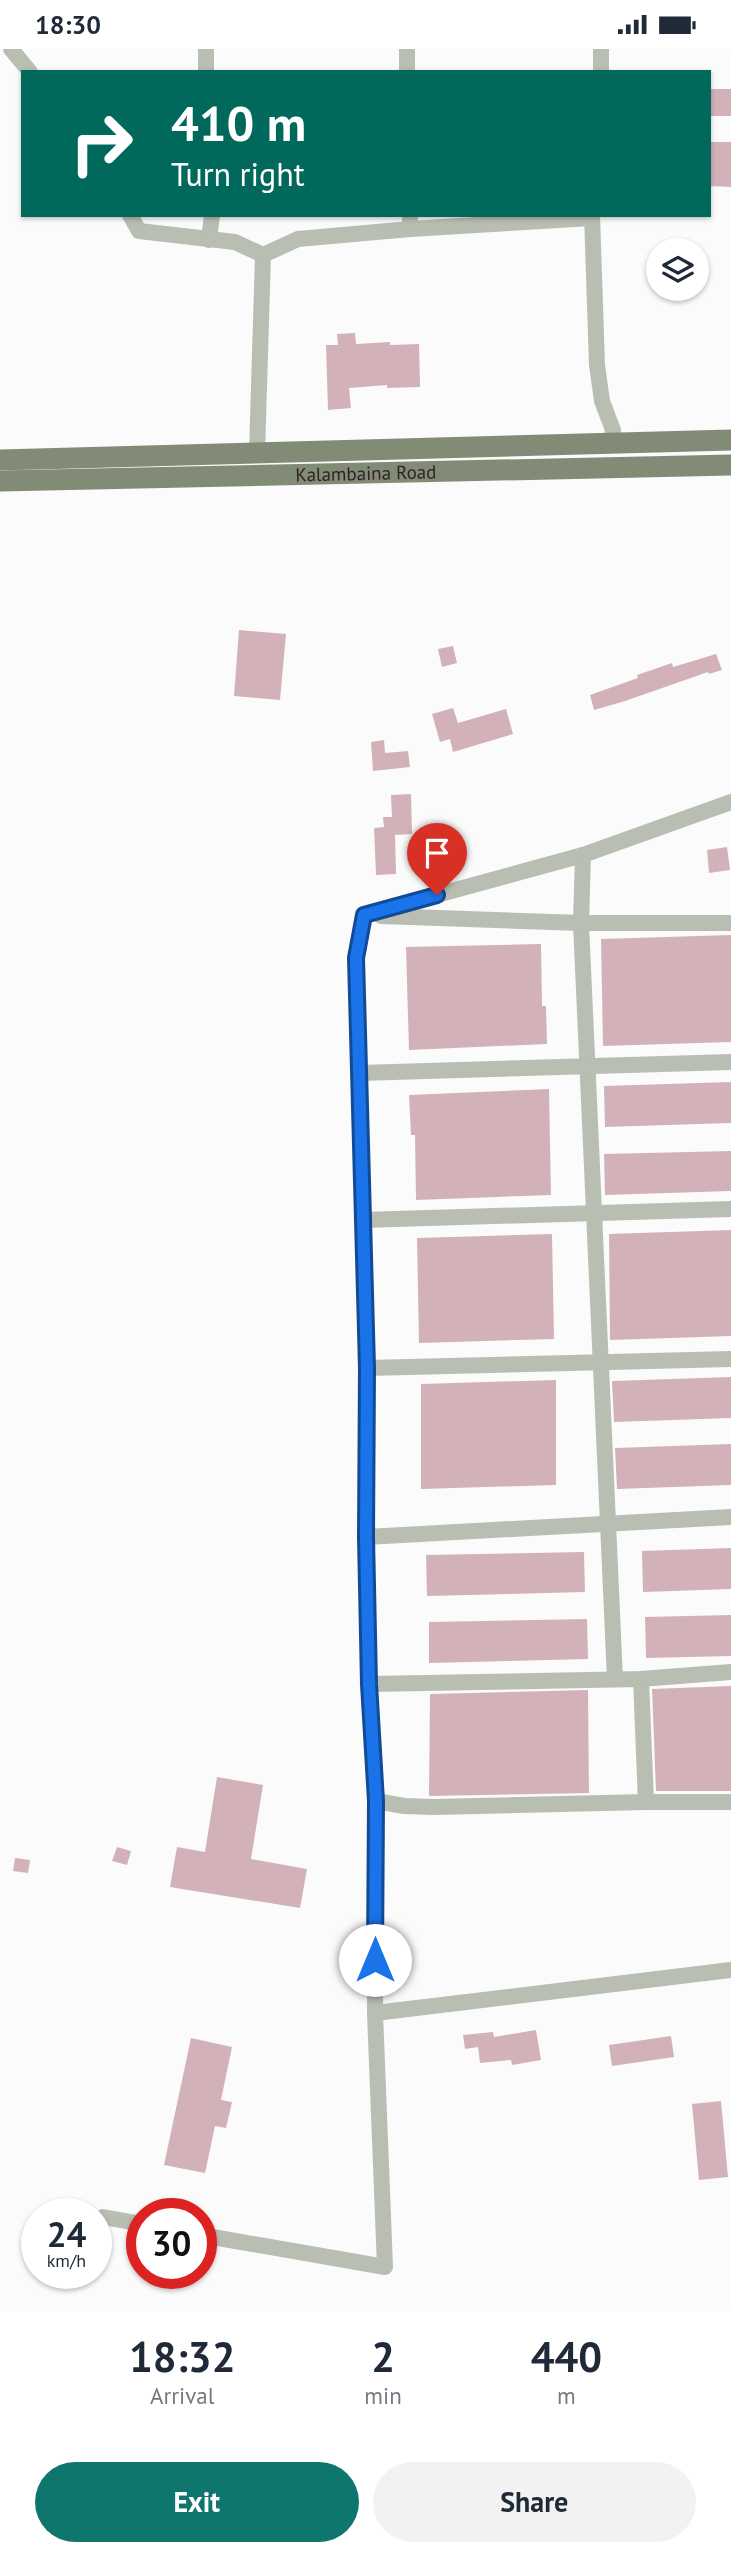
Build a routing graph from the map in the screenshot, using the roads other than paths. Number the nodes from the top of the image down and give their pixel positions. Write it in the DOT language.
graph roads {
  1 [pos="11,49"];
  2 [pos="206,49"];
  3 [pos="407,49"];
  4 [pos="601,49"];
  5 [pos="28,70"];
  6 [pos="206,70"];
  7 [pos="407,70"];
  8 [pos="601,70"];
  9 [pos="131,217"];
  10 [pos="212,217"];
  11 [pos="592,217"];
  12 [pos="410,222"];
  13 [pos="209,240"];
  14 [pos="262,255"];
  15 [pos="731,439"];
  16 [pos="611,443"];
  17 [pos="257,453"];
  18 [pos="0,460"];
  19 [pos="731,465"];
  20 [pos="0,481"];
  21 [pos="731,802"];
  22 [pos="583,855"];
  23 [pos="364,915"];
  24 [pos="581,923"];
  25 [pos="731,923"];
  26 [pos="731,1062"];
  27 [pos="589,1067"];
  28 [pos="360,1073"];
  29 [pos="731,1209"];
  30 [pos="595,1215"];
  31 [pos="362,1220"];
  32 [pos="731,1359"];
  33 [pos="602,1363"];
  34 [pos="367,1368"];
  35 [pos="731,1517"];
  36 [pos="609,1525"];
  37 [pos="366,1537"];
  38 [pos="731,1672"];
  39 [pos="615,1679"];
  40 [pos="641,1679"];
  41 [pos="369,1684"];
  42 [pos="376,1801"];
  43 [pos="646,1802"];
  44 [pos="731,1802"];
  45 [pos="731,1970"];
  46 [pos="375,2013"];
  47 [pos="217,2238"];
  1 -- 5 [label="street"];
  2 -- 6 [label="street"];
  3 -- 7 [label="street"];
  4 -- 8 [label="street"];
  9 -- 13 [label="street"];
  10 -- 13 [label="street"];
  11 -- 12 [label="street"];
  11 -- 16 [label="street"];
  12 -- 14 [label="street"];
  13 -- 14 [label="street"];
  14 -- 17 [label="street"];
  15 -- 16 [label="main road"];
  16 -- 17 [label="main road"];
  17 -- 18 [label="main road"];
  19 -- 20 [label="main road, Kalambaina Road"];
  21 -- 22 [label="street"];
  22 -- 23 [label="street"];
  22 -- 24 [label="street"];
  23 -- 24 [label="street"];
  23 -- 28 [label="street"];
  24 -- 25 [label="street"];
  24 -- 27 [label="street"];
  26 -- 27 [label="street"];
  27 -- 28 [label="street"];
  27 -- 30 [label="street"];
  28 -- 31 [label="street"];
  29 -- 30 [label="street"];
  30 -- 31 [label="street"];
  30 -- 33 [label="street"];
  31 -- 34 [label="street"];
  32 -- 33 [label="street"];
  33 -- 34 [label="street"];
  33 -- 36 [label="street"];
  34 -- 37 [label="street"];
  35 -- 36 [label="street"];
  36 -- 37 [label="street"];
  36 -- 39 [label="street"];
  37 -- 41 [label="street"];
  38 -- 40 [label="street"];
  39 -- 40 [label="street"];
  39 -- 41 [label="street"];
  40 -- 43 [label="street"];
  41 -- 42 [label="street"];
  42 -- 43 [label="street"];
  42 -- 46 [label="street"];
  43 -- 44 [label="street"];
  45 -- 46 [label="street"];
  46 -- 47 [label="street"];
}
